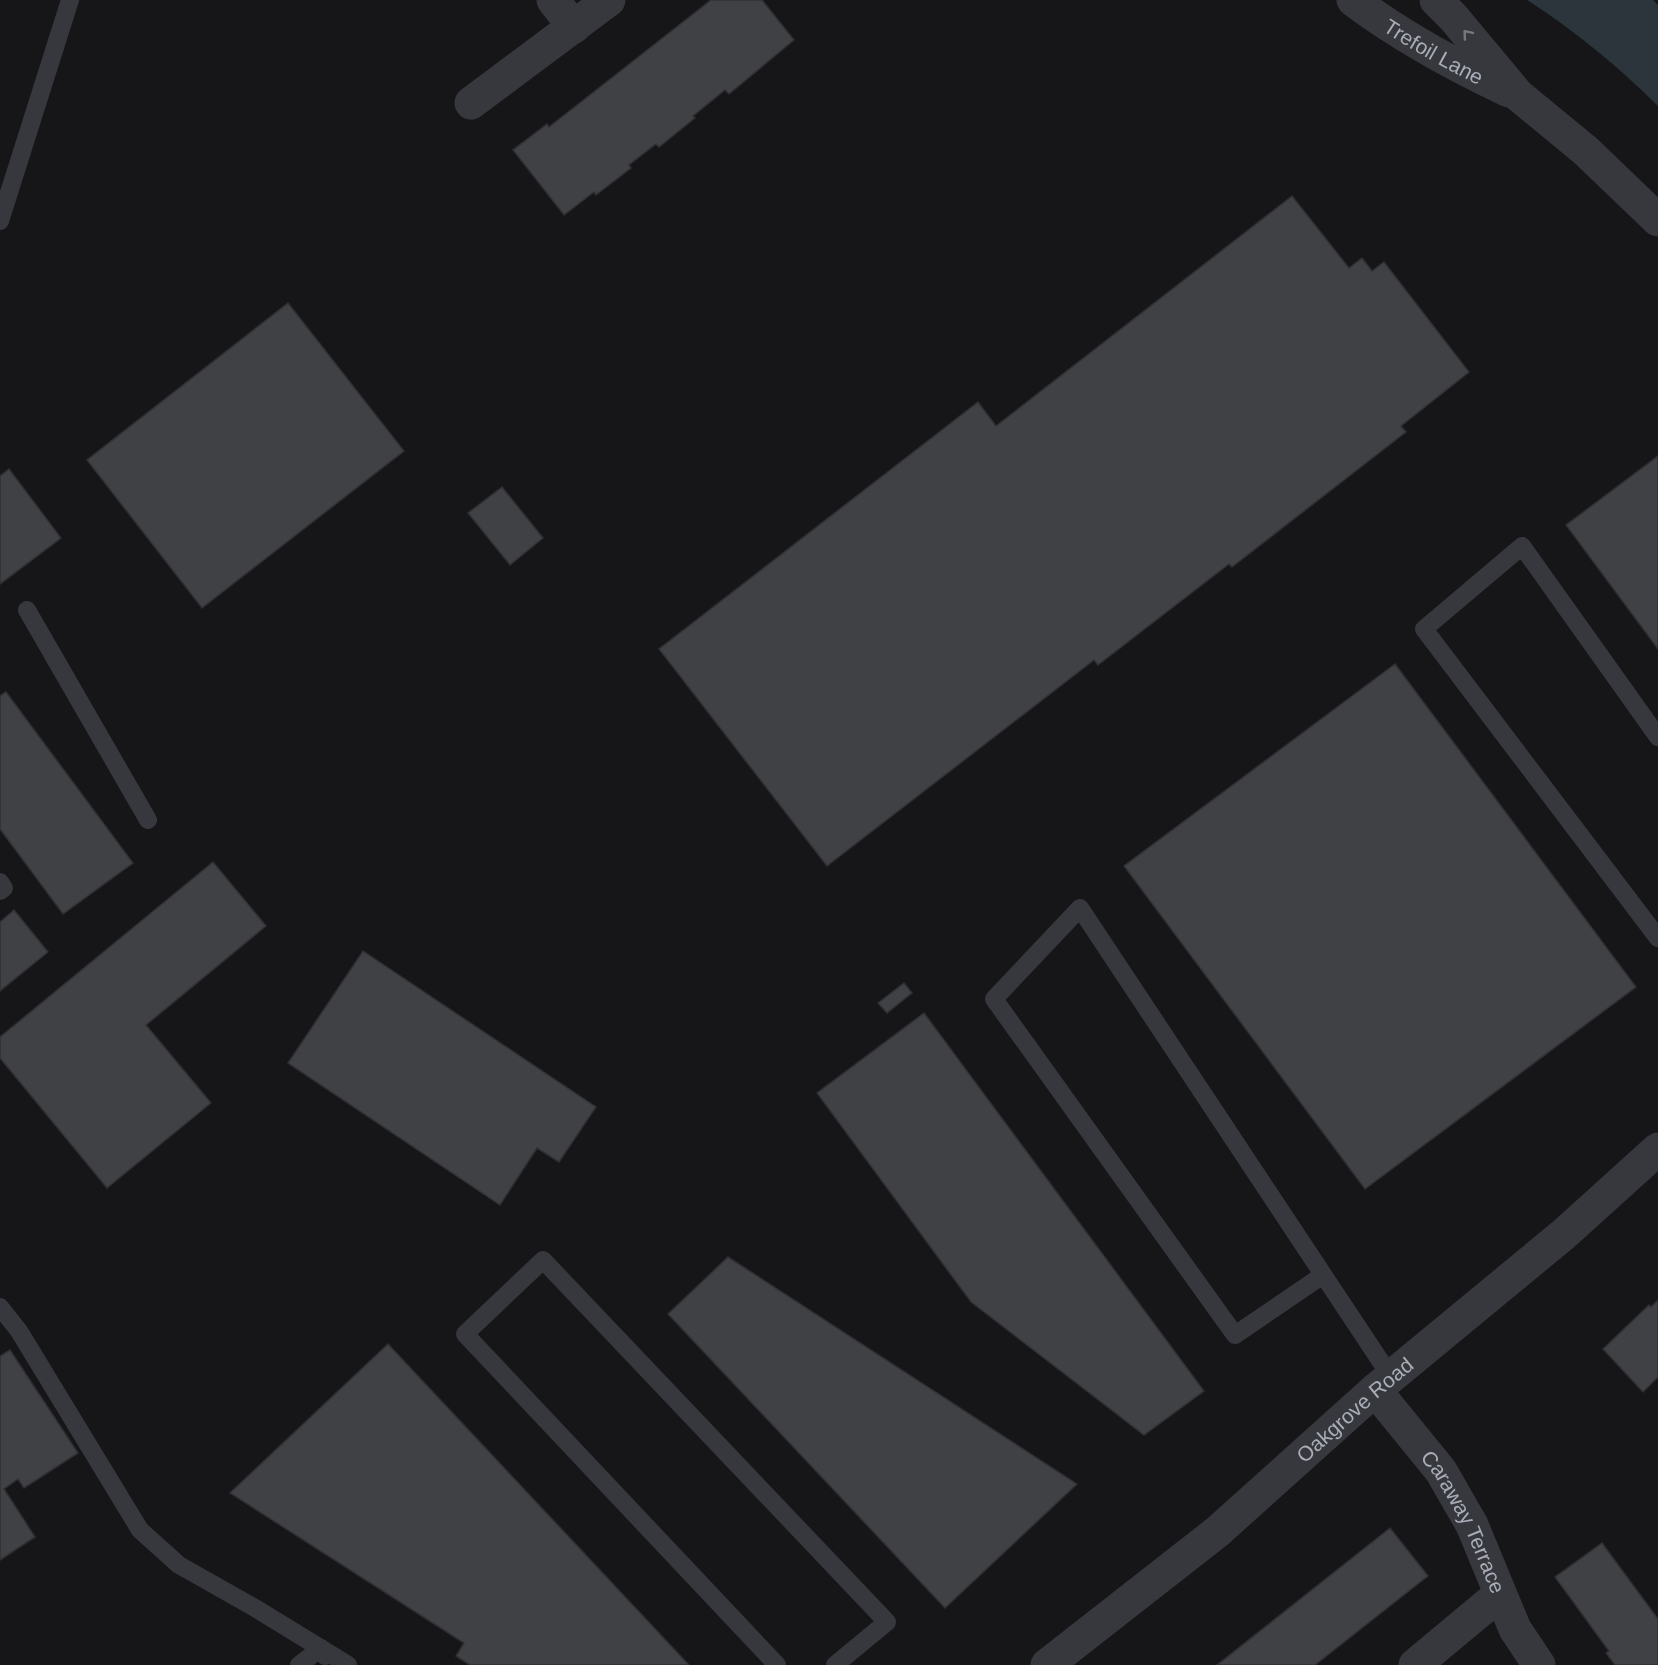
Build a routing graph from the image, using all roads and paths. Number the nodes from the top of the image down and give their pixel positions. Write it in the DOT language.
graph roads {
  1 [pos="70,0"];
  2 [pos="553,0"];
  3 [pos="609,0"];
  4 [pos="1353,0"];
  5 [pos="1436,0"];
  6 [pos="574,27"];
  7 [pos="1518,95"];
  8 [pos="471,103"];
  9 [pos="1658,220"];
  10 [pos="0,221"];
  11 [pos="27,610"];
  12 [pos="1658,737"];
  13 [pos="148,820"];
  14 [pos="0,882"];
  15 [pos="0,891"];
  16 [pos="1658,938"];
  17 [pos="1658,1149"];
  18 [pos="1323,1275"];
  19 [pos="0,1307"];
  20 [pos="1383,1383"];
  21 [pos="1499,1595"];
  22 [pos="321,1648"];
  23 [pos="844,1662"];
  24 [pos="299,1665"];
  25 [pos="329,1665"];
  26 [pos="348,1665"];
  27 [pos="777,1665"];
  28 [pos="1047,1665"];
  29 [pos="1414,1665"];
  30 [pos="1539,1665"];
  1 -- 10 [label="lane"];
  2 -- 6 [label="street"];
  3 -- 6 [label="street"];
  4 -- 7 [label="street, Trefoil Lane"];
  7 -- 5 [label="street, Trefoil Lane, one-way"];
  6 -- 8 [label="street"];
  7 -- 9 [label="street, Trefoil Lane"];
  11 -- 13 [label="lane"];
  12 -- 16 [label="lane"];
  14 -- 15 [label="lane"];
  17 -- 20 [label="street, Oakgrove Road"];
  18 -- 18 [label="lane"];
  18 -- 20 [label="lane"];
  19 -- 22 [label="lane"];
  20 -- 21 [label="street, Caraway Terrace"];
  20 -- 28 [label="street, Oakgrove Road"];
  21 -- 29 [label="street"];
  21 -- 30 [label="street, Caraway Terrace"];
  22 -- 24 [label="lane"];
  22 -- 25 [label="lane"];
  22 -- 26 [label="lane"];
  23 -- 27 [label="lane"];
}
